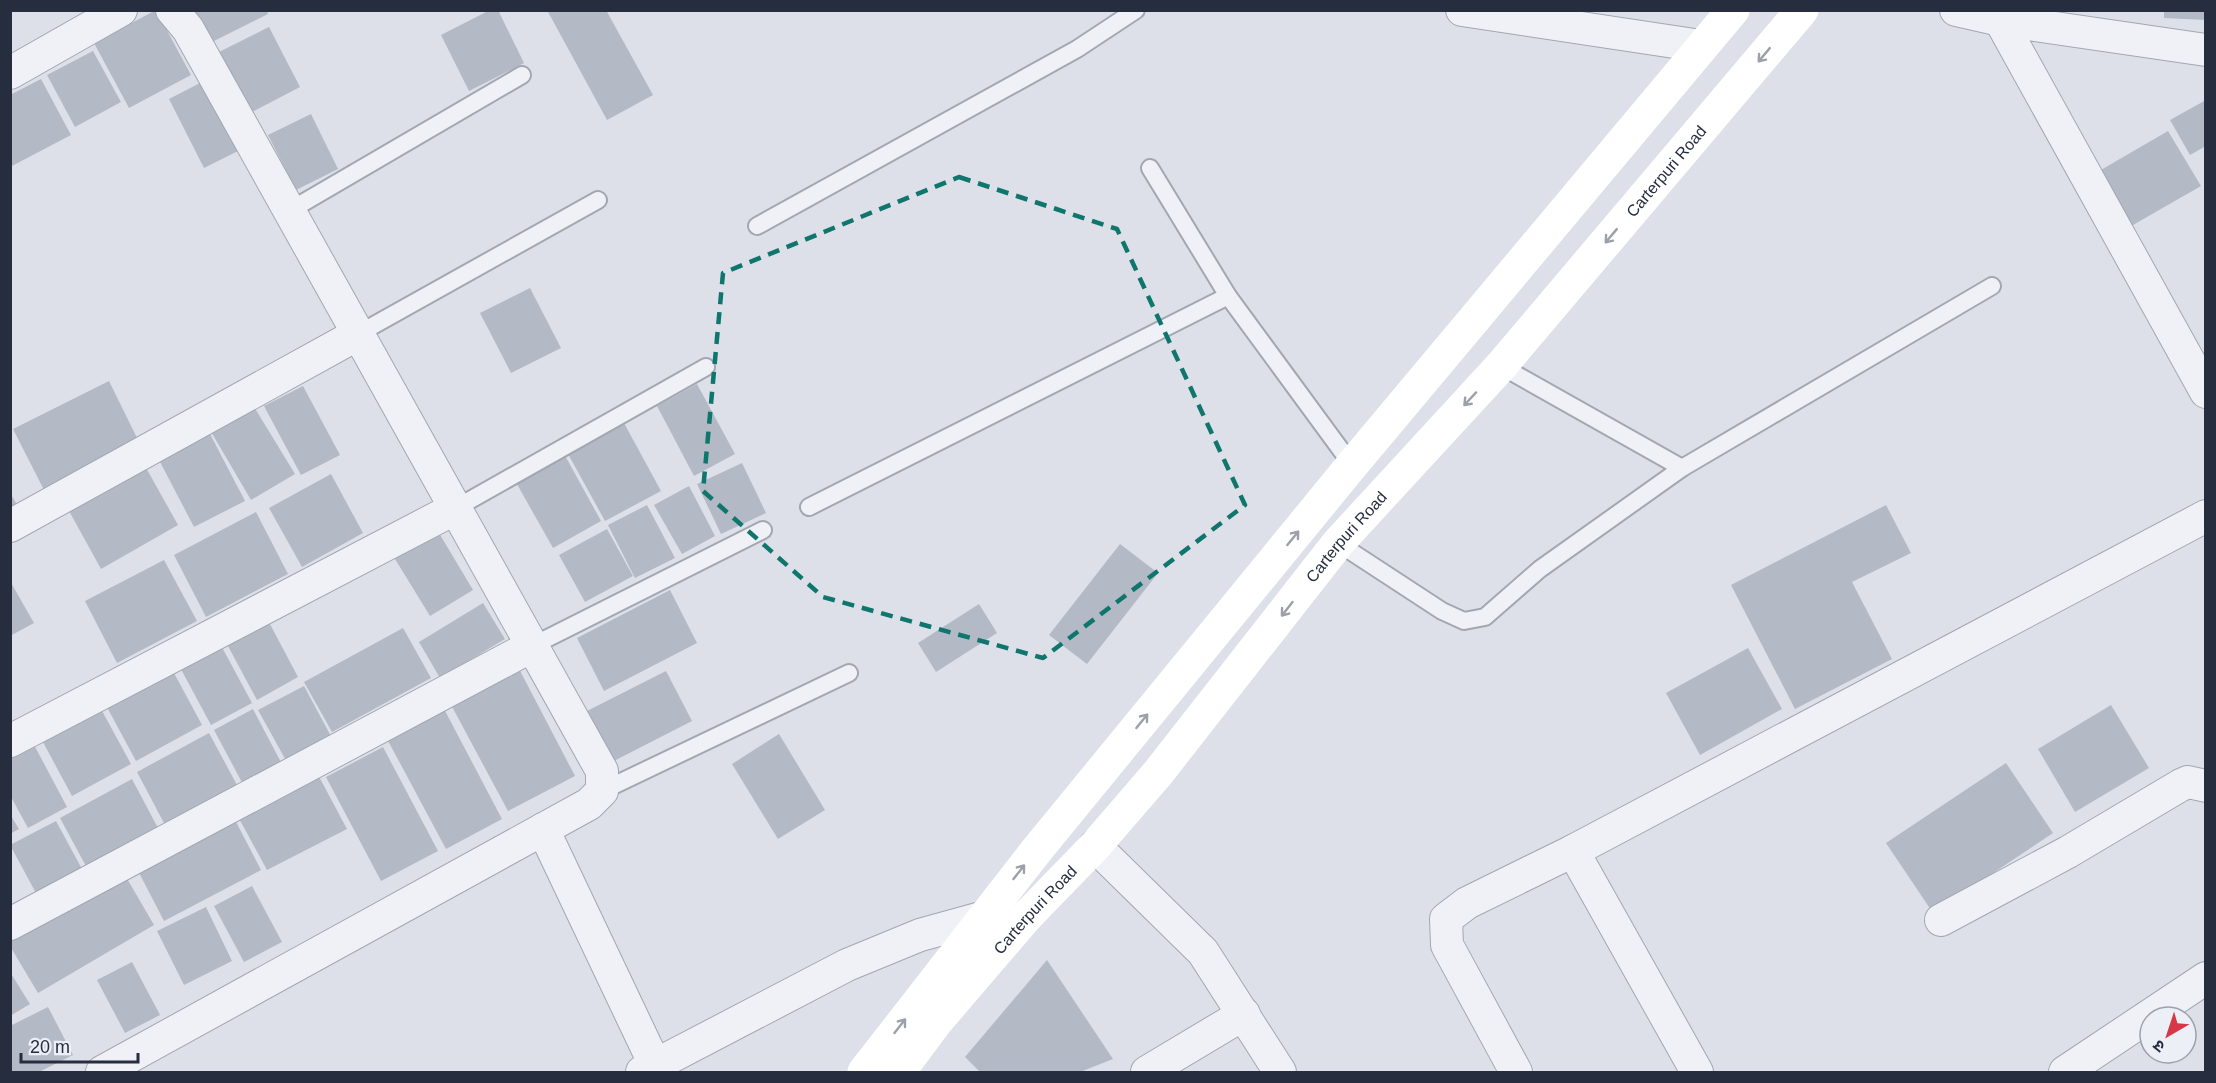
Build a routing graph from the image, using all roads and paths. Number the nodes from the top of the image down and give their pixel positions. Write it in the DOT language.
graph roads {
  1 [pos="121,10"];
  2 [pos="171,10"];
  3 [pos="1136,10"];
  4 [pos="1462,10"];
  5 [pos="1732,10"];
  6 [pos="1802,10"];
  7 [pos="1956,10"];
  8 [pos="2000,15"];
  9 [pos="1701,46"];
  10 [pos="2205,50"];
  11 [pos="10,73"];
  12 [pos="522,75"];
  13 [pos="1150,168"];
  14 [pos="598,200"];
  15 [pos="289,211"];
  16 [pos="757,226"];
  17 [pos="1992,286"];
  18 [pos="1228,296"];
  19 [pos="358,334"];
  20 [pos="1501,366"];
  21 [pos="706,367"];
  22 [pos="2205,392"];
  23 [pos="1352,465"];
  24 [pos="1682,468"];
  25 [pos="809,507"];
  26 [pos="456,508"];
  27 [pos="2205,516"];
  28 [pos="10,526"];
  29 [pos="763,530"];
  30 [pos="1338,543"];
  31 [pos="532,646"];
  32 [pos="849,674"];
  33 [pos="10,741"];
  34 [pos="2205,786"];
  35 [pos="602,791"];
  36 [pos="543,829"];
  37 [pos="1095,846"];
  38 [pos="1573,851"];
  39 [pos="985,917"];
  40 [pos="1941,920"];
  41 [pos="10,924"];
  42 [pos="2205,978"];
  43 [pos="1244,1014"];
  44 [pos="649,1069"];
  45 [pos="102,1072"];
  46 [pos="864,1072"];
  47 [pos="899,1072"];
  48 [pos="1147,1072"];
  49 [pos="1280,1072"];
  50 [pos="1516,1072"];
  51 [pos="1697,1072"];
  52 [pos="2065,1072"];
  1 -- 11 [label="street"];
  2 -- 15 [label="street"];
  3 -- 16 [label="lane"];
  4 -- 9 [label="street"];
  5 -- 9 [label="main road, Carterpuri Road"];
  6 -- 20 [label="main road, Carterpuri Road, one-way"];
  7 -- 8 [label="street"];
  8 -- 10 [label="street"];
  8 -- 22 [label="street"];
  9 -- 23 [label="main road, Carterpuri Road"];
  12 -- 15 [label="lane"];
  13 -- 18 [label="lane"];
  14 -- 19 [label="lane"];
  15 -- 19 [label="street"];
  17 -- 24 [label="lane"];
  18 -- 23 [label="lane"];
  18 -- 25 [label="lane"];
  19 -- 26 [label="street"];
  19 -- 28 [label="street"];
  20 -- 24 [label="lane"];
  20 -- 30 [label="main road, Carterpuri Road, one-way"];
  21 -- 26 [label="lane"];
  39 -- 23 [label="main road, Carterpuri Road, one-way"];
  24 -- 30 [label="lane"];
  26 -- 31 [label="street"];
  26 -- 33 [label="street"];
  27 -- 38 [label="street"];
  29 -- 31 [label="lane"];
  30 -- 37 [label="main road, Carterpuri Road, one-way"];
  31 -- 35 [label="street"];
  31 -- 41 [label="street"];
  32 -- 35 [label="lane"];
  34 -- 40 [label="street"];
  35 -- 36 [label="street"];
  36 -- 44 [label="street"];
  36 -- 45 [label="street"];
  37 -- 43 [label="street"];
  37 -- 47 [label="main road, Carterpuri Road"];
  38 -- 50 [label="street"];
  38 -- 51 [label="street"];
  39 -- 44 [label="street"];
  46 -- 39 [label="main road, Carterpuri Road, one-way"];
  42 -- 52 [label="street"];
  43 -- 48 [label="street"];
  43 -- 49 [label="street"];
}
